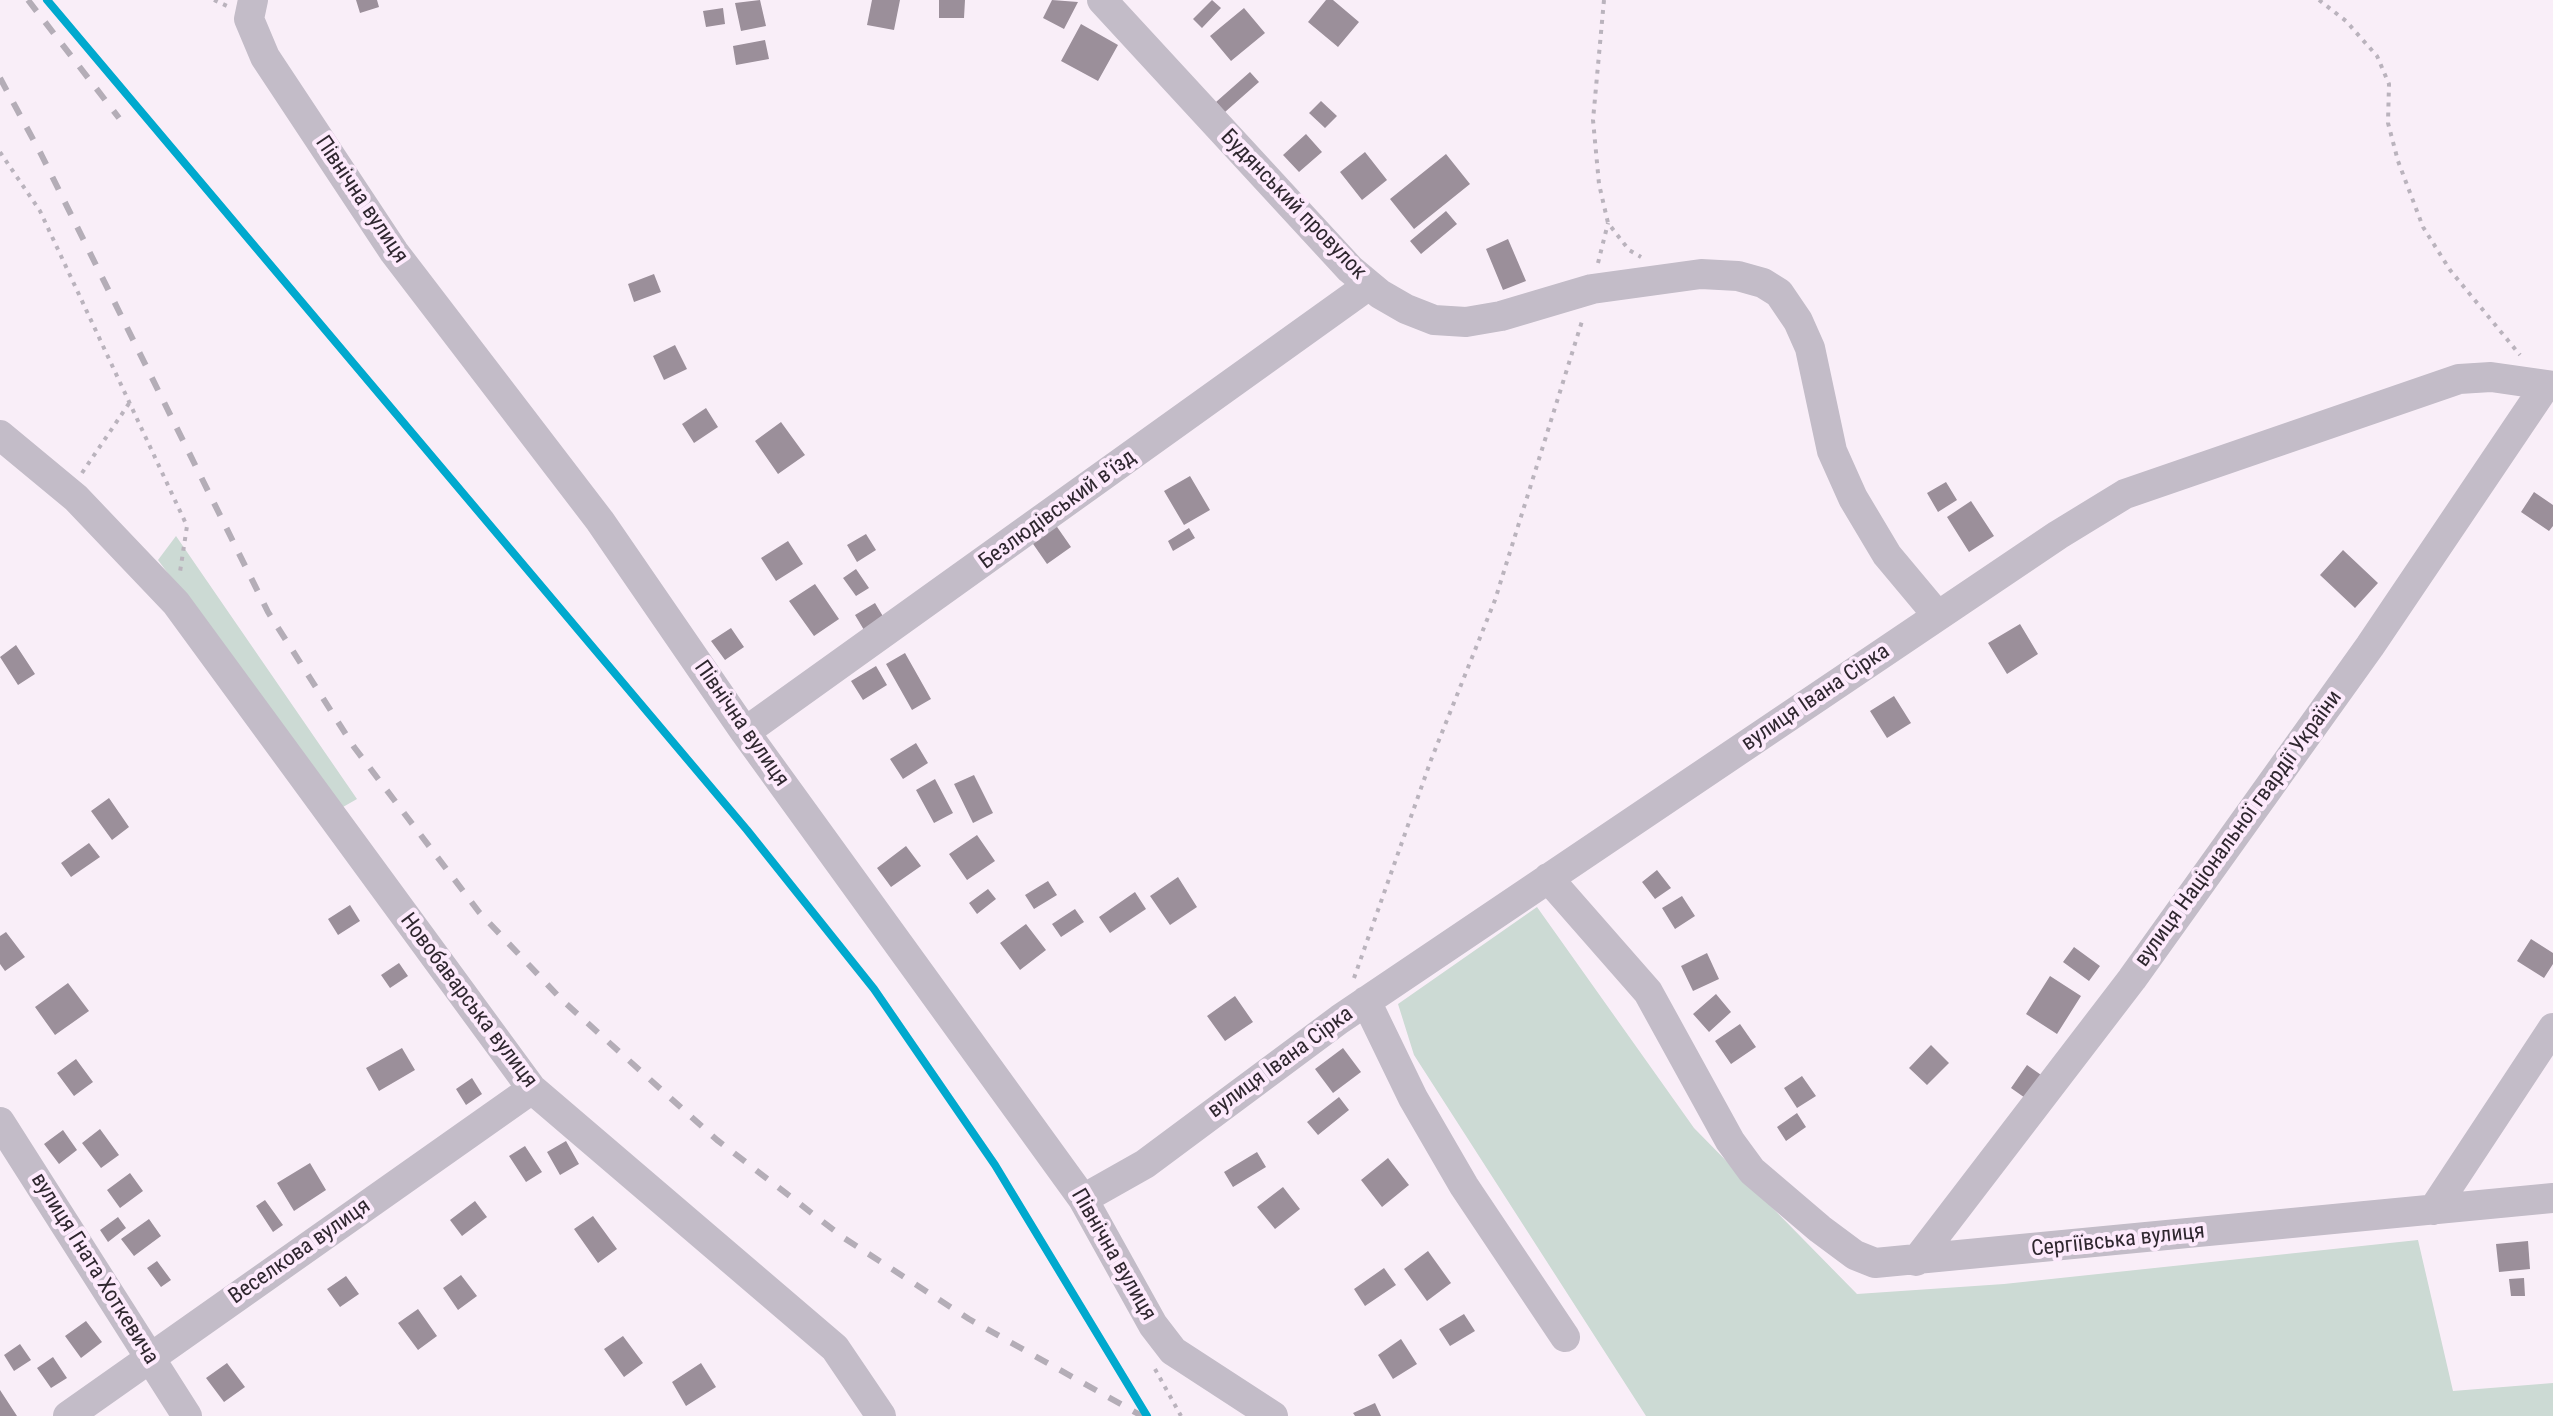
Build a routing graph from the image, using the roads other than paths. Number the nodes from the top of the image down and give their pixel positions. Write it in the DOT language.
graph roads {
  1 [pos="253,0"];
  2 [pos="1102,0"];
  3 [pos="1369,285"];
  4 [pos="2549,386"];
  5 [pos="0,435"];
  6 [pos="1938,616"];
  7 [pos="745,732"];
  8 [pos="1548,878"];
  9 [pos="1366,1001"];
  10 [pos="2553,1028"];
  11 [pos="532,1089"];
  12 [pos="0,1122"];
  13 [pos="2553,1198"];
  14 [pos="1083,1199"];
  15 [pos="2433,1210"];
  16 [pos="1916,1261"];
  17 [pos="1565,1337"];
  18 [pos="150,1357"];
  19 [pos="68,1416"];
  20 [pos="187,1416"];
  21 [pos="881,1416"];
  22 [pos="1273,1416"];
  1 -- 7 [label="street, Північна вулиця"];
  2 -- 3 [label="street, Будянський провулок"];
  3 -- 6 [label="street, Будянський провулок"];
  3 -- 7 [label="street, Безлюдівський в'їзд"];
  4 -- 6 [label="street, вулиця Івана Сірка"];
  4 -- 16 [label="street, вулиця Національної гвардії України"];
  5 -- 11 [label="street, Новобаварська вулиця"];
  6 -- 8 [label="street, вулиця Івана Сірка"];
  7 -- 14 [label="street, Північна вулиця"];
  8 -- 9 [label="street, вулиця Івана Сірка"];
  8 -- 16 [label="street, Сергіївська вулиця"];
  9 -- 14 [label="street, вулиця Івана Сірка"];
  9 -- 17 [label="street"];
  10 -- 15 [label="street"];
  11 -- 18 [label="street, Веселкова вулиця"];
  11 -- 21 [label="street, Новобаварська вулиця"];
  12 -- 18 [label="street, вулиця Гната Хоткевича"];
  13 -- 15 [label="street, Сергіївська вулиця"];
  14 -- 22 [label="street, Північна вулиця"];
  15 -- 16 [label="street, Сергіївська вулиця"];
  18 -- 19 [label="street, Веселкова вулиця"];
  18 -- 20 [label="street, вулиця Гната Хоткевича"];
}
